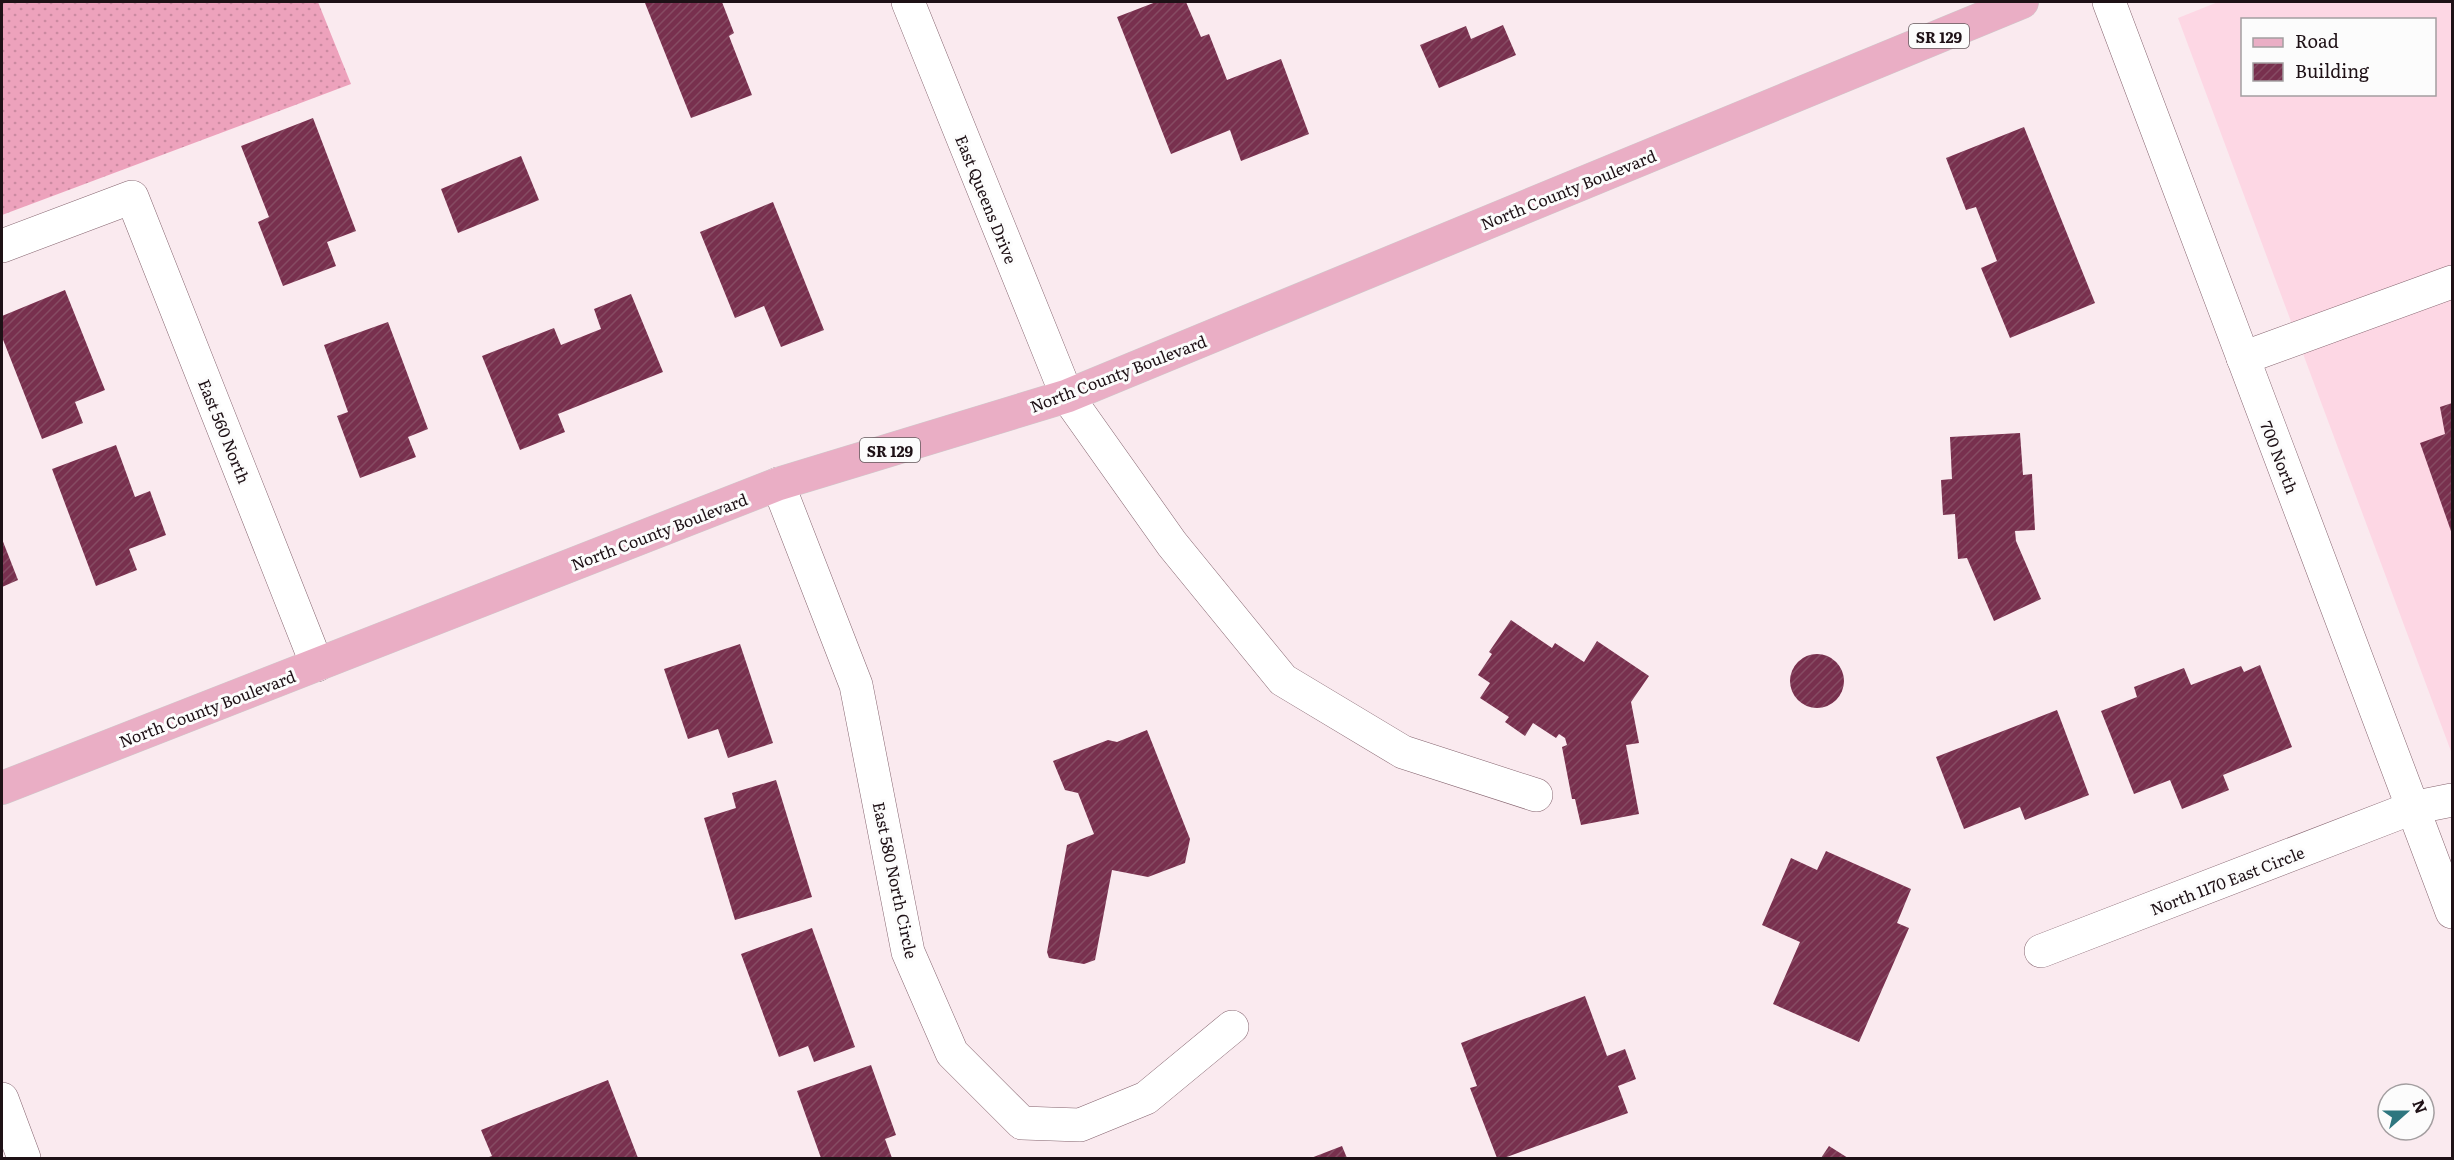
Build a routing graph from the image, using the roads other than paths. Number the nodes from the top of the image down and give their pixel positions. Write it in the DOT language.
graph roads {
  1 [pos="908,2"];
  2 [pos="2022,2"];
  3 [pos="2109,2"];
  4 [pos="2,246"];
  5 [pos="2452,282"];
  6 [pos="2243,358"];
  7 [pos="1067,396"];
  8 [pos="778,484"];
  9 [pos="317,665"];
  10 [pos="2,788"];
  11 [pos="1536,795"];
  12 [pos="2452,800"];
  13 [pos="2412,808"];
  14 [pos="2452,912"];
  15 [pos="2042,951"];
  16 [pos="1233,1027"];
  17 [pos="2,1099"];
  18 [pos="24,1158"];
  1 -- 7 [label="street, East Queens Drive"];
  2 -- 7 [label="main road, North County Boulevard / SR 129"];
  3 -- 6 [label="street, 700 North"];
  4 -- 9 [label="street, East 560 North"];
  5 -- 6 [label="street"];
  6 -- 13 [label="street, 700 North"];
  7 -- 8 [label="main road, North County Boulevard / SR 129"];
  7 -- 11 [label="street, East Queens Drive"];
  8 -- 9 [label="main road, North County Boulevard / SR 129"];
  8 -- 16 [label="street, East 580 North Circle"];
  9 -- 10 [label="main road, North County Boulevard / SR 129"];
  12 -- 13 [label="street, North 1170 East Circle"];
  13 -- 14 [label="street, 700 North"];
  13 -- 15 [label="street, North 1170 East Circle"];
  17 -- 18 [label="street"];
}
